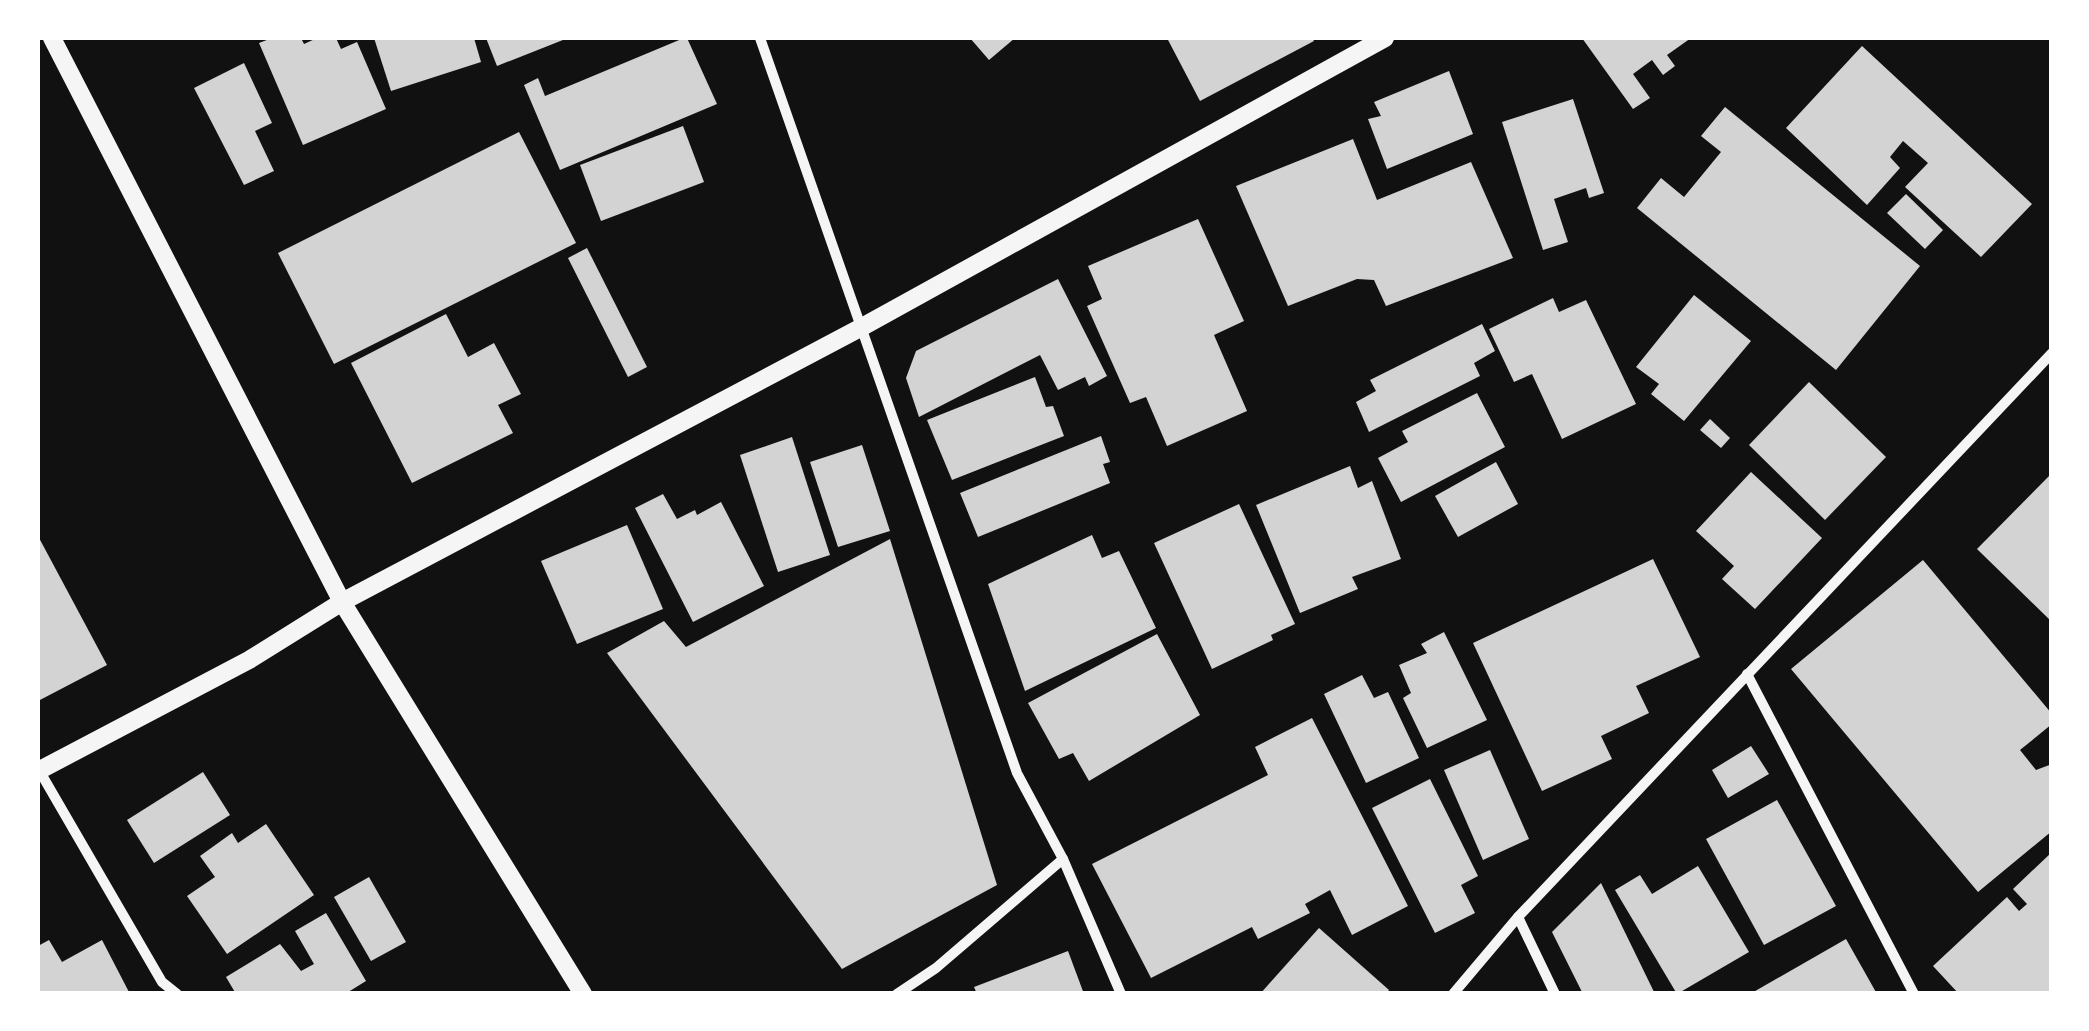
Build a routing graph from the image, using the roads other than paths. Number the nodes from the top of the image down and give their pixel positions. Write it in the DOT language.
graph roads {
  1 [pos="52,38"];
  2 [pos="760,38"];
  3 [pos="1386,38"];
  4 [pos="862,327"];
  5 [pos="2052,352"];
  6 [pos="342,602"];
  7 [pos="1746,674"];
  8 [pos="38,771"];
  9 [pos="1063,858"];
  10 [pos="1518,917"];
  11 [pos="177,994"];
  12 [pos="582,994"];
  13 [pos="897,994"];
  14 [pos="1121,994"];
  15 [pos="1453,994"];
  16 [pos="1555,994"];
  17 [pos="1914,994"];
  1 -- 6 [label="street"];
  2 -- 4 [label="street"];
  3 -- 4 [label="street"];
  4 -- 6 [label="street"];
  4 -- 9 [label="street"];
  5 -- 7 [label="street"];
  6 -- 8 [label="street"];
  6 -- 12 [label="street"];
  7 -- 10 [label="street"];
  7 -- 17 [label="street"];
  8 -- 11 [label="street"];
  9 -- 13 [label="street"];
  9 -- 14 [label="street"];
  10 -- 15 [label="street"];
  10 -- 16 [label="street"];
}
